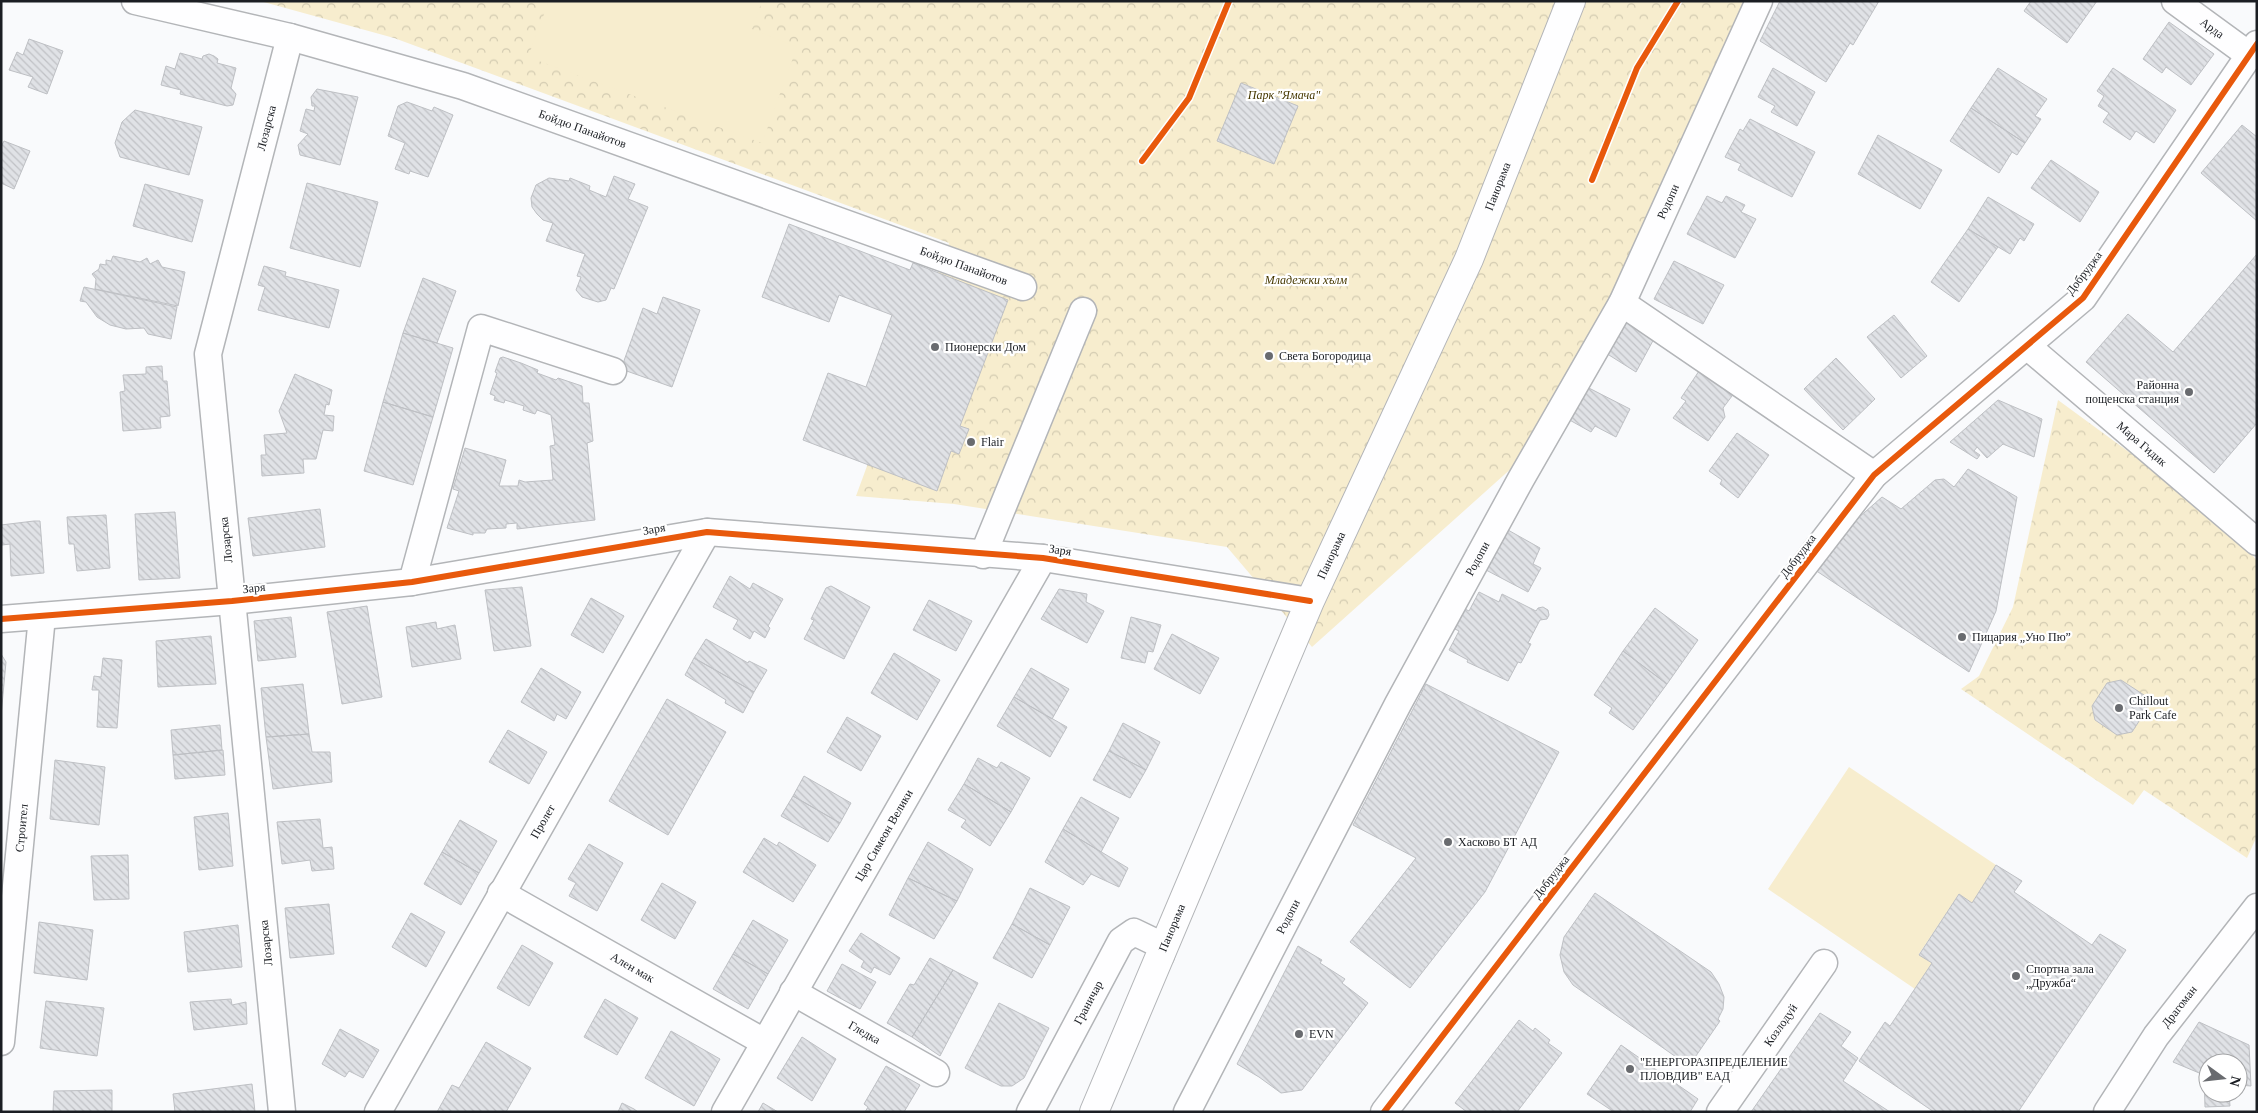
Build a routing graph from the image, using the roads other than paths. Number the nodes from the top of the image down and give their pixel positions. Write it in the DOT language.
graph roads {
  1 [pos="135,1"];
  2 [pos="1571,1"];
  3 [pos="1758,1"];
  4 [pos="2176,1"];
  5 [pos="290,37"];
  6 [pos="2251,61"];
  7 [pos="1023,287"];
  8 [pos="1622,303"];
  9 [pos="1082,311"];
  10 [pos="2027,346"];
  11 [pos="613,370"];
  12 [pos="1874,475"];
  13 [pos="707,532"];
  14 [pos="2257,542"];
  15 [pos="983,555"];
  16 [pos="1043,558"];
  17 [pos="412,582"];
  18 [pos="1310,600"];
  19 [pos="232,601"];
  20 [pos="42,616"];
  21 [pos="1,619"];
  22 [pos="501,893"];
  23 [pos="2257,907"];
  24 [pos="1161,955"];
  25 [pos="1824,963"];
  26 [pos="792,992"];
  27 [pos="1,1042"];
  28 [pos="764,1042"];
  29 [pos="936,1074"];
  30 [pos="282,1112"];
  31 [pos="378,1112"];
  32 [pos="725,1112"];
  33 [pos="1030,1112"];
  34 [pos="1094,1112"];
  35 [pos="1188,1112"];
  36 [pos="1384,1112"];
  37 [pos="1720,1112"];
  38 [pos="2107,1112"];
  1 -- 5 [label="street, Бойдю Панайотов"];
  2 -- 18 [label="street, Панорама"];
  3 -- 8 [label="street, Родопи"];
  4 -- 6 [label="street, Арда"];
  5 -- 7 [label="street, Бойдю Панайотов"];
  5 -- 19 [label="street, Лозарска"];
  6 -- 10 [label="street, Добруджа"];
  8 -- 12 [label="street"];
  8 -- 35 [label="street, Родопи"];
  9 -- 15 [label="street"];
  10 -- 12 [label="street, Добруджа"];
  10 -- 14 [label="street, Мара Гидик"];
  11 -- 17 [label="street"];
  12 -- 36 [label="street, Добруджа"];
  13 -- 15 [label="street, Заря"];
  13 -- 17 [label="street, Заря"];
  13 -- 22 [label="street, Пролет"];
  15 -- 16 [label="street, Заря"];
  16 -- 18 [label="street, Заря"];
  16 -- 26 [label="street, Цар Симеон Велики"];
  17 -- 19 [label="street, Заря"];
  18 -- 24 [label="street, Панорама"];
  19 -- 20 [label="street, Заря"];
  19 -- 30 [label="street, Лозарска"];
  20 -- 21 [label="street, Заря"];
  20 -- 27 [label="street, Строител"];
  22 -- 28 [label="street, Ален мак"];
  22 -- 31 [label="street, Пролет"];
  23 -- 38 [label="street, Драгоман"];
  24 -- 33 [label="street, Граничар"];
  24 -- 34 [label="street, Панорама"];
  25 -- 37 [label="street, Козлодуй"];
  26 -- 28 [label="street, Цар Симеон Велики"];
  26 -- 29 [label="street, Гледка"];
  28 -- 32 [label="street, Цар Симеон Велики"];
}
